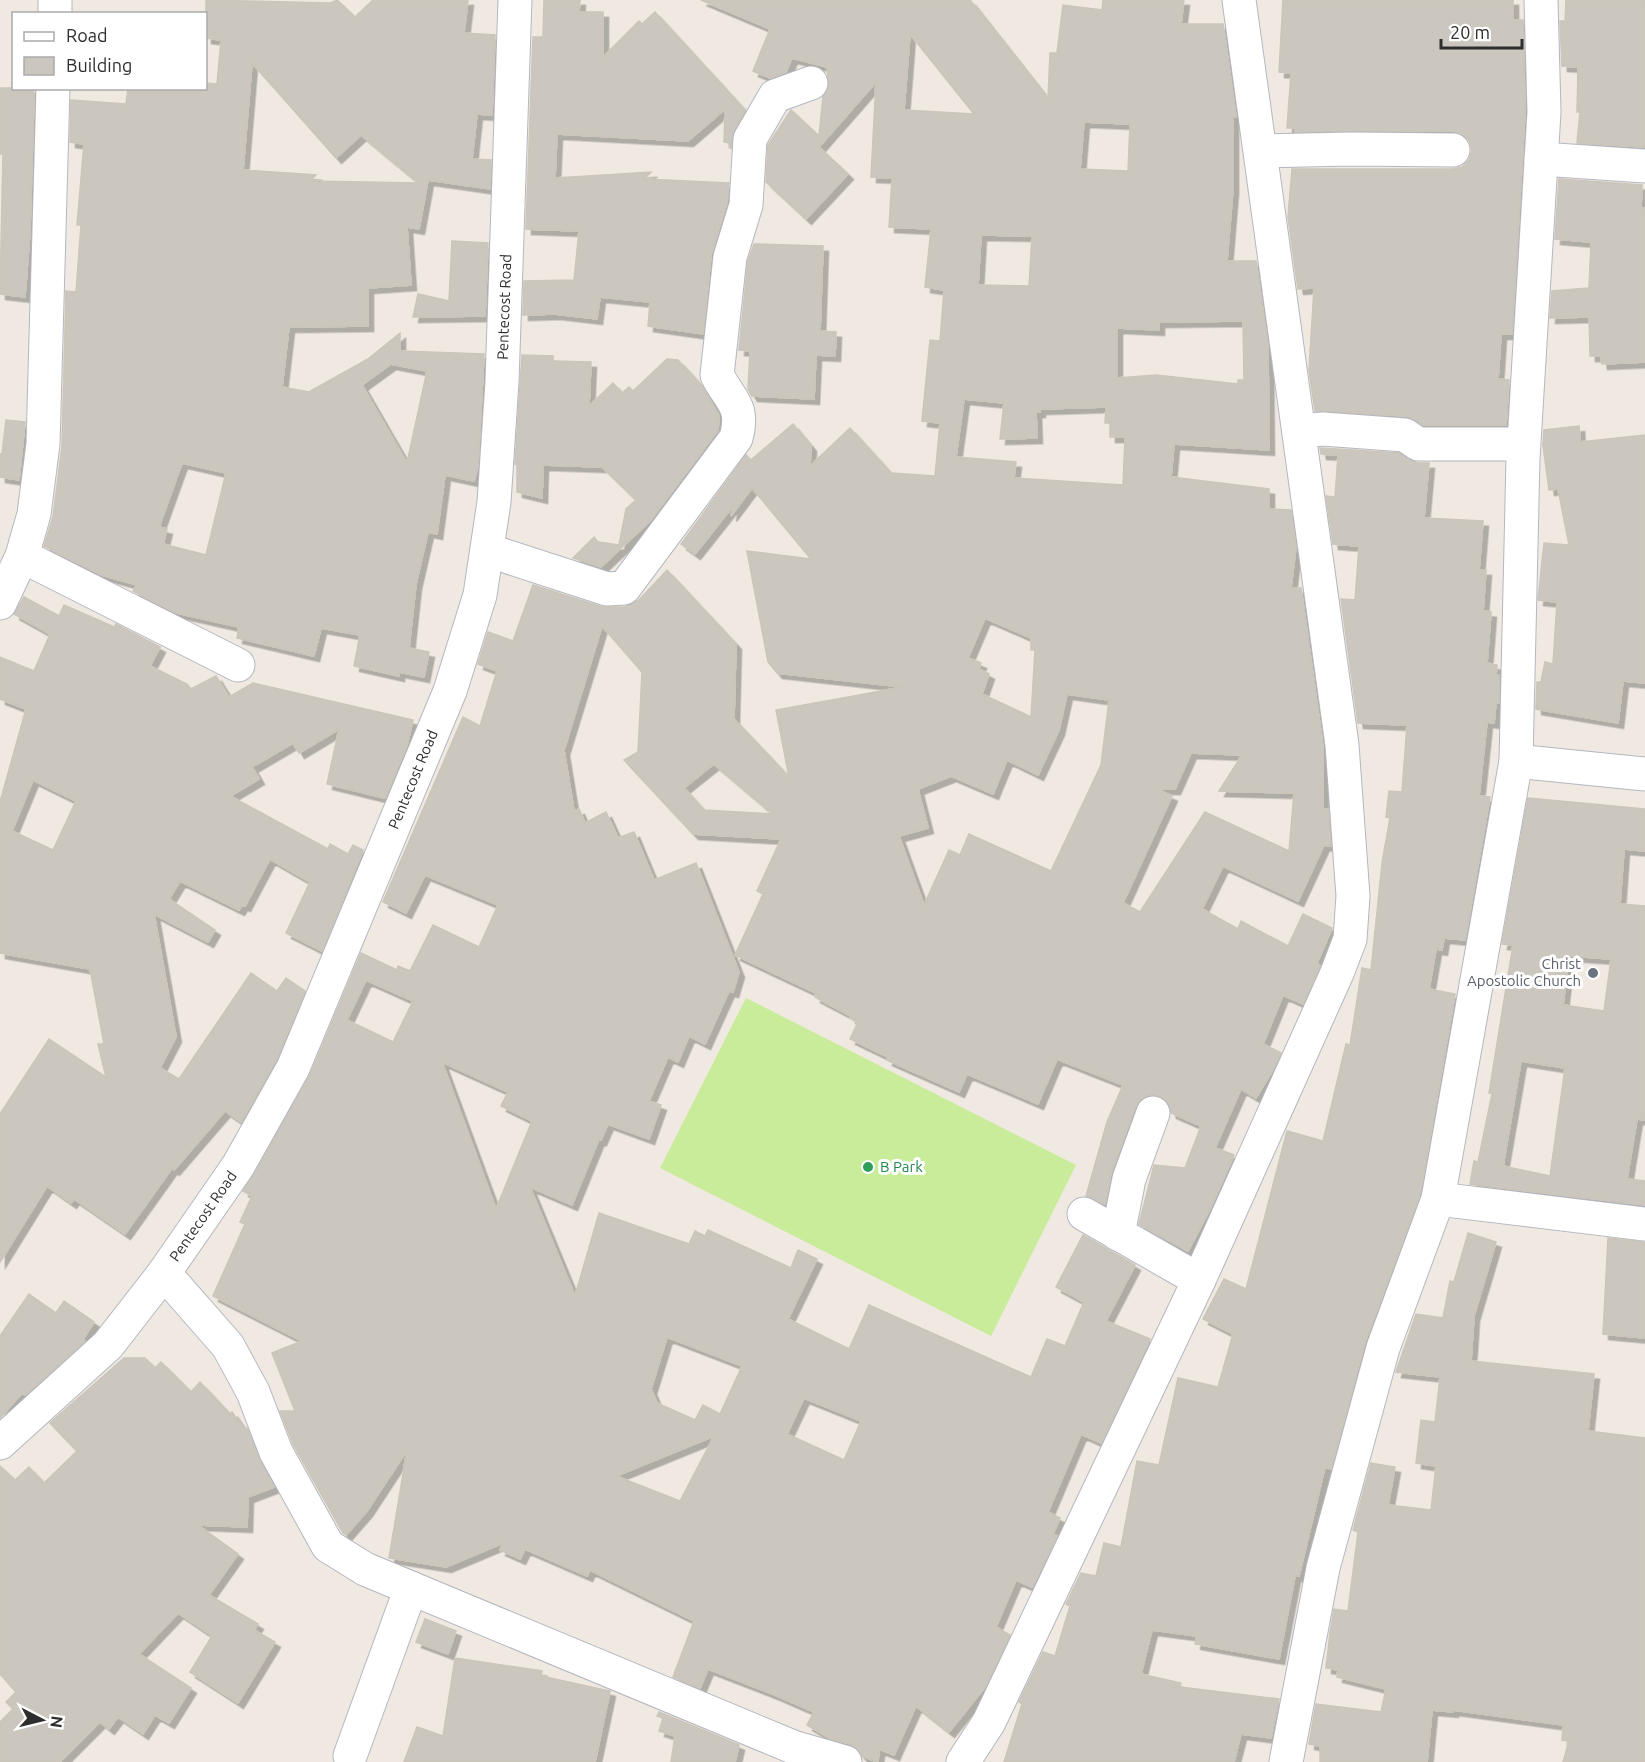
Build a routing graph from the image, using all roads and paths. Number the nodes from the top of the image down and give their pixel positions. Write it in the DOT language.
graph roads {
  1 [pos="515,0"];
  2 [pos="1239,0"];
  3 [pos="1541,0"];
  4 [pos="811,83"];
  5 [pos="53,90"];
  6 [pos="1453,150"];
  7 [pos="1261,151"];
  8 [pos="1541,159"];
  9 [pos="1645,166"];
  10 [pos="1299,431"];
  11 [pos="1523,444"];
  12 [pos="487,550"];
  13 [pos="22,556"];
  14 [pos="0,603"];
  15 [pos="238,666"];
  16 [pos="1516,761"];
  17 [pos="1645,774"];
  18 [pos="1153,1113"];
  19 [pos="1438,1199"];
  20 [pos="1084,1214"];
  21 [pos="1645,1224"];
  22 [pos="1118,1234"];
  23 [pos="164,1273"];
  24 [pos="1199,1280"];
  25 [pos="0,1443"];
  26 [pos="411,1588"];
  27 [pos="792,1755"];
  28 [pos="350,1756"];
  29 [pos="845,1762"];
  30 [pos="963,1762"];
  31 [pos="1286,1762"];
  1 -- 12 [label="street, Pentecost Road"];
  2 -- 7 [label="street"];
  3 -- 8 [label="street"];
  4 -- 12 [label="street"];
  5 -- 13 [label="street"];
  6 -- 7 [label="street"];
  7 -- 10 [label="street"];
  8 -- 9 [label="street"];
  8 -- 11 [label="street"];
  10 -- 11 [label="street"];
  10 -- 24 [label="street"];
  11 -- 16 [label="street"];
  12 -- 23 [label="street, Pentecost Road"];
  13 -- 14 [label="street"];
  13 -- 15 [label="street"];
  16 -- 17 [label="street"];
  16 -- 19 [label="street"];
  18 -- 22 [label="street"];
  19 -- 21 [label="street"];
  19 -- 31 [label="street"];
  20 -- 22 [label="street"];
  22 -- 24 [label="street"];
  23 -- 25 [label="street, Pentecost Road"];
  23 -- 26 [label="street"];
  24 -- 30 [label="street"];
  26 -- 27 [label="street"];
  26 -- 28 [label="street"];
  27 -- 29 [label="street"];
}
